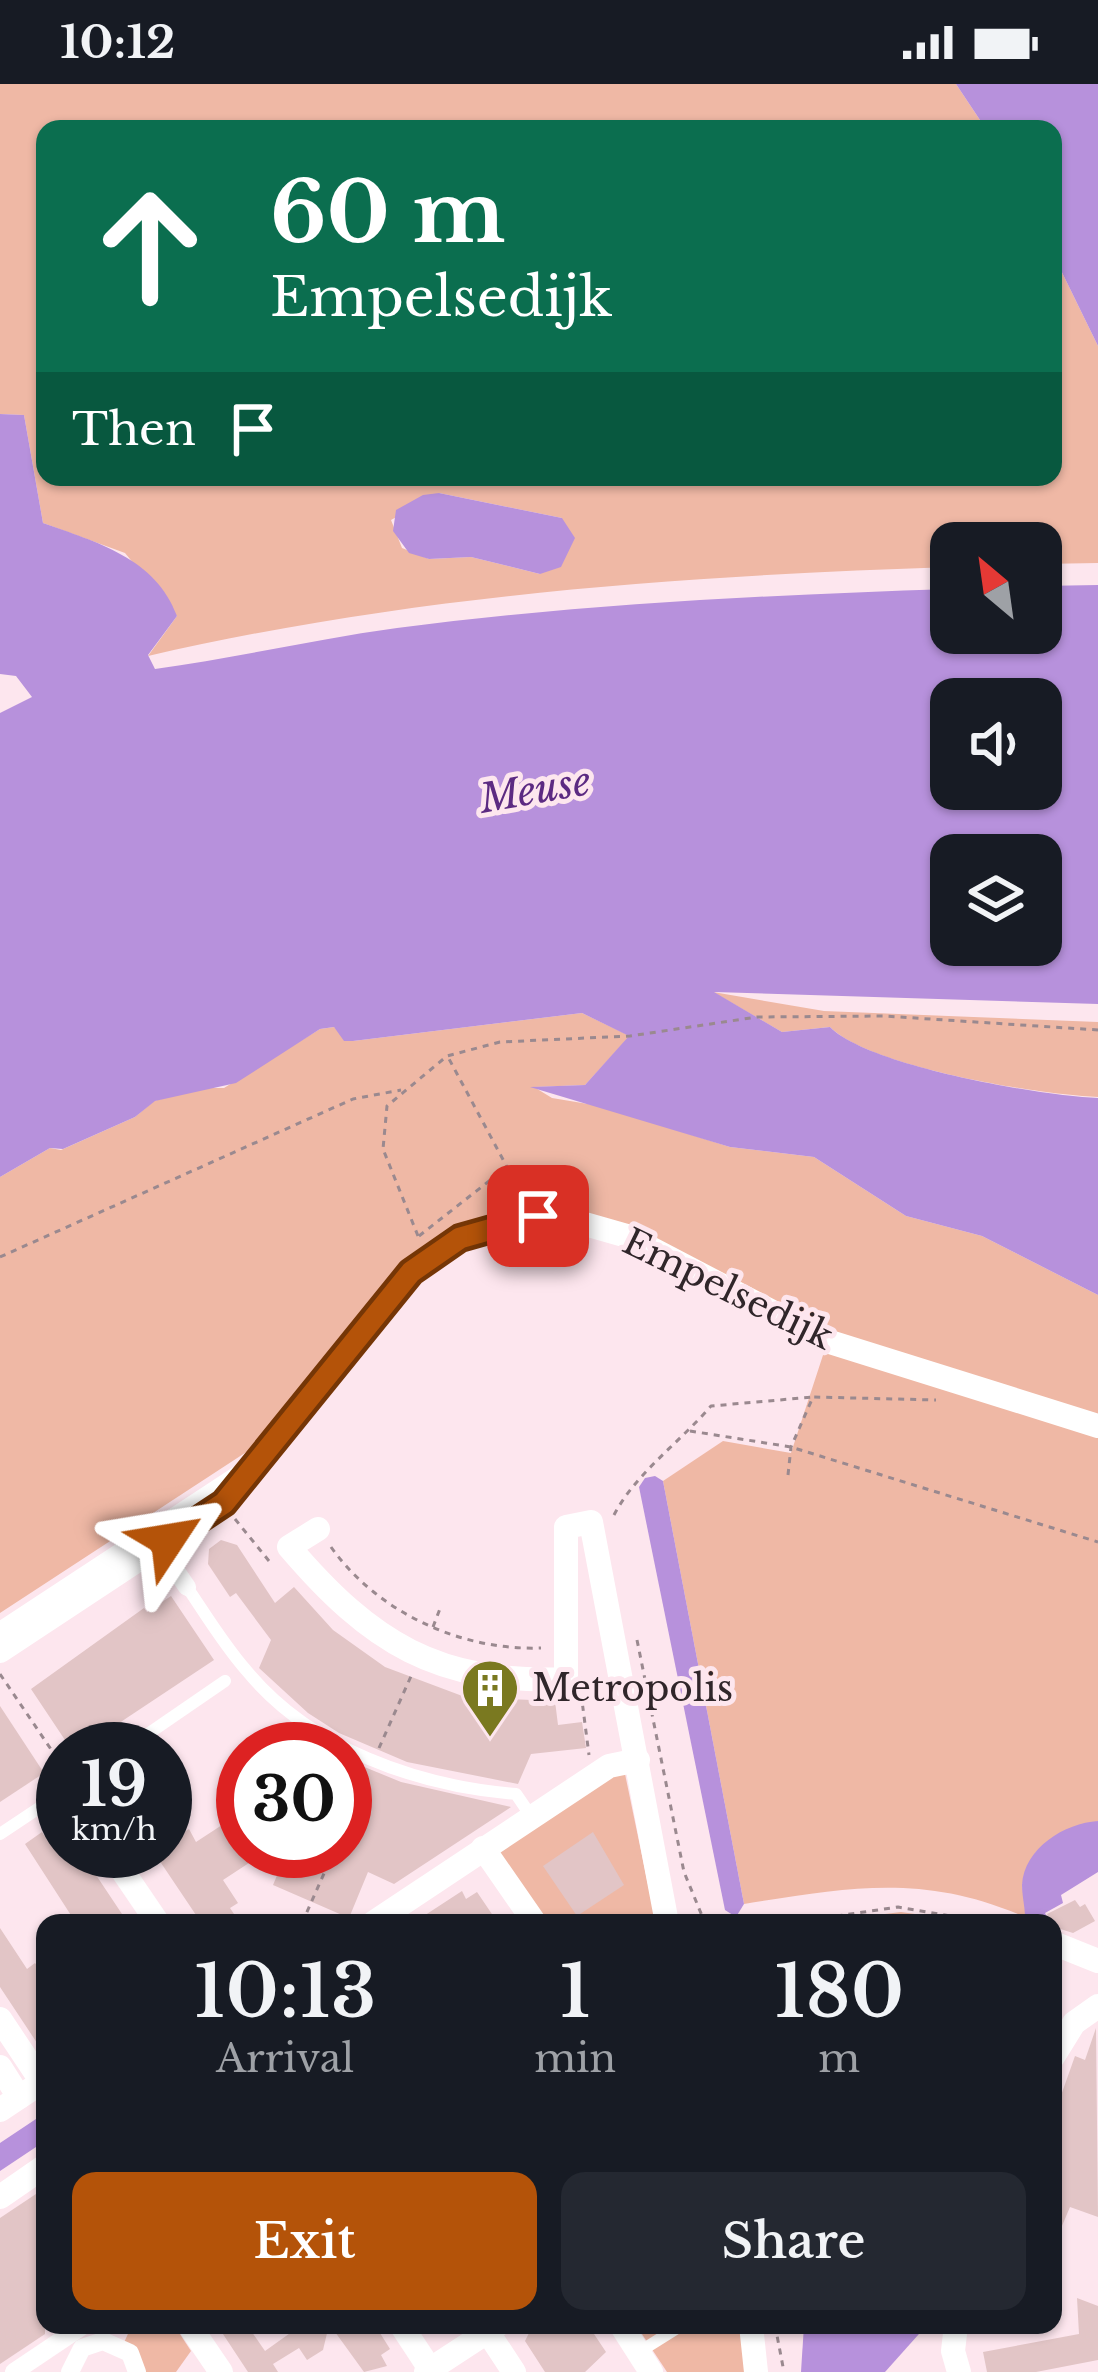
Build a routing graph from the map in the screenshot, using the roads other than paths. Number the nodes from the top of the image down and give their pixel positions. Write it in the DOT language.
graph roads {
  1 [pos="1098,1426"];
  2 [pos="318,1529"];
  3 [pos="154,1539"];
  4 [pos="187,1587"];
  5 [pos="0,1631"];
  6 [pos="0,1652"];
  7 [pos="225,1681"];
  8 [pos="165,1722"];
  9 [pos="638,1760"];
  10 [pos="36,1810"];
  11 [pos="531,1816"];
  12 [pos="0,1834"];
  13 [pos="484,1848"];
  14 [pos="127,1878"];
  15 [pos="659,1878"];
  16 [pos="152,1914"];
  17 [pos="386,1914"];
  18 [pos="530,1914"];
  19 [pos="665,1914"];
  20 [pos="676,1914"];
  21 [pos="1062,1947"];
  22 [pos="1098,1961"];
  23 [pos="1098,2006"];
  24 [pos="0,2019"];
  25 [pos="1062,2042"];
  26 [pos="0,2067"];
  27 [pos="36,2070"];
  28 [pos="36,2086"];
  29 [pos="10,2104"];
  30 [pos="36,2172"];
  31 [pos="0,2197"];
  32 [pos="71,2334"];
  33 [pos="123,2334"];
  34 [pos="196,2334"];
  35 [pos="407,2334"];
  36 [pos="481,2334"];
  37 [pos="487,2334"];
  38 [pos="627,2334"];
  39 [pos="673,2334"];
  40 [pos="753,2334"];
  41 [pos="955,2334"];
  42 [pos="118,2344"];
  43 [pos="645,2362"];
  44 [pos="760,2367"];
  45 [pos="432,2368"];
  46 [pos="14,2372"];
  47 [pos="70,2372"];
  48 [pos="137,2372"];
  49 [pos="221,2372"];
  50 [pos="514,2372"];
  51 [pos="959,2372"];
  1 -- 3 [label="street, Empelsedijk"];
  2 -- 9 [label="street"];
  3 -- 4 [label="street"];
  3 -- 5 [label="street"];
  3 -- 6 [label="street, Empelsedijk"];
  4 -- 11 [label="lane"];
  7 -- 8 [label="lane"];
  9 -- 11 [label="street"];
  9 -- 15 [label="street"];
  10 -- 12 [label="lane"];
  11 -- 13 [label="street"];
  13 -- 17 [label="street"];
  13 -- 18 [label="street"];
  14 -- 16 [label="street"];
  15 -- 19 [label="street"];
  15 -- 20 [label="street"];
  21 -- 22 [label="street"];
  23 -- 25 [label="street"];
  24 -- 27 [label="street"];
  26 -- 29 [label="street"];
  28 -- 29 [label="street"];
  30 -- 31 [label="street"];
  32 -- 46 [label="street"];
  33 -- 42 [label="street"];
  34 -- 49 [label="street"];
  35 -- 45 [label="street"];
  36 -- 45 [label="street"];
  37 -- 50 [label="street"];
  38 -- 43 [label="street"];
  39 -- 43 [label="lane"];
  40 -- 44 [label="street"];
  41 -- 51 [label="street"];
  42 -- 47 [label="street"];
  42 -- 48 [label="street"];
}
